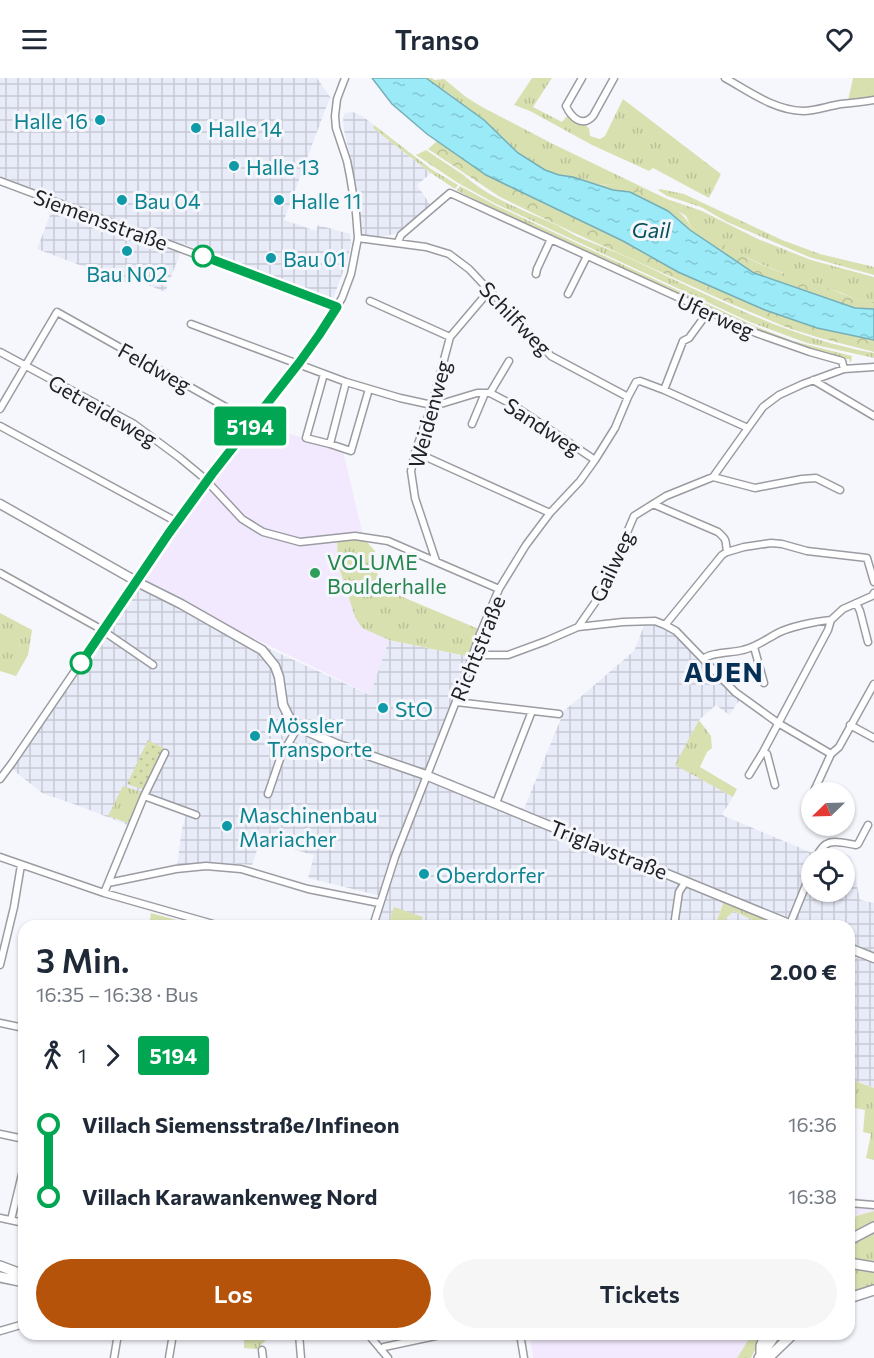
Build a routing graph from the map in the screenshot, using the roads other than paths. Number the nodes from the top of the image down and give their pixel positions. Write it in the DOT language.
graph roads {
  1 [pos="345,78"];
  2 [pos="582,78"];
  3 [pos="614,78"];
  4 [pos="725,78"];
  5 [pos="874,100"];
  6 [pos="0,181"];
  7 [pos="358,238"];
  8 [pos="551,239"];
  9 [pos="398,243"];
  10 [pos="587,256"];
  11 [pos="536,274"];
  12 [pos="489,291"];
  13 [pos="568,294"];
  14 [pos="370,301"];
  15 [pos="337,307"];
  16 [pos="57,312"];
  17 [pos="708,312"];
  18 [pos="191,324"];
  19 [pos="450,337"];
  20 [pos="0,352"];
  21 [pos="509,361"];
  22 [pos="299,363"];
  23 [pos="25,365"];
  24 [pos="874,367"];
  25 [pos="844,369"];
  26 [pos="324,374"];
  27 [pos="813,380"];
  28 [pos="346,382"];
  29 [pos="369,389"];
  30 [pos="663,390"];
  31 [pos="488,393"];
  32 [pos="628,397"];
  33 [pos="432,405"];
  34 [pos="0,409"];
  35 [pos="874,416"];
  36 [pos="254,421"];
  37 [pos="472,424"];
  38 [pos="0,426"];
  39 [pos="748,428"];
  40 [pos="330,444"];
  41 [pos="415,452"];
  42 [pos="595,460"];
  43 [pos="713,477"];
  44 [pos="207,481"];
  45 [pos="840,490"];
  46 [pos="0,504"];
  47 [pos="653,504"];
  48 [pos="550,513"];
  49 [pos="177,522"];
  50 [pos="727,552"];
  51 [pos="436,561"];
  52 [pos="0,573"];
  53 [pos="136,581"];
  54 [pos="874,582"];
  55 [pos="500,589"];
  56 [pos="874,593"];
  57 [pos="856,603"];
  58 [pos="831,620"];
  59 [pos="665,625"];
  60 [pos="578,627"];
  61 [pos="103,630"];
  62 [pos="868,642"];
  63 [pos="754,647"];
  64 [pos="473,654"];
  65 [pos="703,659"];
  66 [pos="153,666"];
  67 [pos="764,683"];
  68 [pos="874,684"];
  69 [pos="456,702"];
  70 [pos="532,711"];
  71 [pos="559,714"];
  72 [pos="778,723"];
  73 [pos="850,725"];
  74 [pos="298,727"];
  75 [pos="874,738"];
  76 [pos="763,752"];
  77 [pos="165,753"];
  78 [pos="831,754"];
  79 [pos="749,775"];
  80 [pos="428,776"];
  81 [pos="0,779"];
  82 [pos="818,782"];
  83 [pos="775,785"];
  84 [pos="268,794"];
  85 [pos="144,796"];
  86 [pos="496,803"];
  87 [pos="196,815"];
  88 [pos="868,825"];
  89 [pos="821,848"];
  90 [pos="0,857"];
  91 [pos="21,865"];
  92 [pos="686,881"];
  93 [pos="108,883"];
  94 [pos="104,893"];
  95 [pos="801,900"];
  96 [pos="379,903"];
  97 [pos="199,920"];
  98 [pos="375,920"];
  99 [pos="675,920"];
  100 [pos="780,920"];
  101 [pos="794,920"];
  102 [pos="855,950"];
  103 [pos="874,958"];
  104 [pos="0,966"];
  105 [pos="0,1023"];
  106 [pos="18,1027"];
  107 [pos="0,1134"];
  108 [pos="18,1138"];
  109 [pos="18,1191"];
  110 [pos="855,1203"];
  111 [pos="874,1205"];
  112 [pos="0,1218"];
  113 [pos="11,1220"];
  114 [pos="18,1222"];
  115 [pos="874,1227"];
  116 [pos="855,1237"];
  117 [pos="855,1264"];
  118 [pos="0,1266"];
  119 [pos="874,1267"];
  120 [pos="18,1273"];
  121 [pos="0,1277"];
  122 [pos="18,1281"];
  123 [pos="874,1290"];
  124 [pos="855,1296"];
  125 [pos="18,1326"];
  126 [pos="0,1331"];
  127 [pos="116,1340"];
  128 [pos="172,1340"];
  129 [pos="300,1340"];
  130 [pos="373,1340"];
  131 [pos="417,1340"];
  132 [pos="521,1340"];
  133 [pos="763,1340"];
  134 [pos="773,1340"];
  135 [pos="785,1340"];
  136 [pos="262,1350"];
  137 [pos="381,1350"];
  138 [pos="763,1357"];
  139 [pos="114,1358"];
  140 [pos="169,1358"];
  141 [pos="263,1358"];
  142 [pos="301,1358"];
  143 [pos="388,1358"];
  144 [pos="524,1358"];
  1 -- 7 [label="street"];
  2 -- 3 [label="street"];
  4 -- 5 [label="street"];
  6 -- 15 [label="street, Siemensstraße"];
  7 -- 9 [label="street, Schilfweg"];
  7 -- 15 [label="street"];
  8 -- 9 [label="street, Uferweg"];
  8 -- 10 [label="street, Uferweg"];
  8 -- 11 [label="street"];
  9 -- 12 [label="street, Schilfweg"];
  10 -- 13 [label="street"];
  10 -- 17 [label="street, Uferweg"];
  12 -- 19 [label="street, Weidenweg"];
  12 -- 32 [label="street, Schilfweg"];
  14 -- 19 [label="street, Weidenweg"];
  15 -- 22 [label="street"];
  16 -- 23 [label="street, Getreideweg"];
  16 -- 36 [label="street, Feldweg"];
  17 -- 25 [label="street, Uferweg"];
  17 -- 30 [label="street"];
  18 -- 22 [label="street, Sandweg"];
  19 -- 33 [label="street, Weidenweg"];
  20 -- 23 [label="street, Getreideweg"];
  21 -- 31 [label="street, Sandweg"];
  22 -- 26 [label="street, Sandweg"];
  22 -- 36 [label="street"];
  23 -- 34 [label="street"];
  23 -- 44 [label="street, Getreideweg"];
  24 -- 25 [label="street"];
  25 -- 27 [label="street"];
  26 -- 28 [label="street, Sandweg"];
  26 -- 40 [label="street"];
  27 -- 35 [label="street"];
  27 -- 39 [label="street"];
  28 -- 29 [label="street, Sandweg"];
  28 -- 40 [label="street"];
  29 -- 33 [label="street, Sandweg"];
  29 -- 40 [label="street"];
  30 -- 32 [label="street"];
  30 -- 39 [label="street"];
  31 -- 33 [label="street, Sandweg"];
  31 -- 37 [label="street, Sandweg"];
  31 -- 42 [label="street, Sandweg"];
  32 -- 42 [label="street, Richtstraße"];
  33 -- 41 [label="street, Weidenweg"];
  36 -- 44 [label="street"];
  38 -- 49 [label="street"];
  39 -- 43 [label="street"];
  41 -- 48 [label="street"];
  41 -- 51 [label="street, Weidenweg"];
  42 -- 48 [label="street, Richtstraße"];
  43 -- 45 [label="street"];
  43 -- 47 [label="street, Gailweg"];
  44 -- 49 [label="street"];
  44 -- 51 [label="street, Getreideweg"];
  46 -- 53 [label="street"];
  47 -- 50 [label="street"];
  47 -- 60 [label="street, Gailweg"];
  48 -- 55 [label="street, Richtstraße"];
  49 -- 53 [label="street"];
  50 -- 54 [label="street"];
  50 -- 59 [label="street"];
  51 -- 55 [label="street, Getreideweg"];
  52 -- 61 [label="street"];
  53 -- 61 [label="street"];
  53 -- 74 [label="street"];
  55 -- 64 [label="street, Richtstraße"];
  56 -- 57 [label="street"];
  57 -- 58 [label="street"];
  57 -- 62 [label="street"];
  58 -- 63 [label="street"];
  58 -- 72 [label="street"];
  59 -- 60 [label="street"];
  59 -- 65 [label="street"];
  60 -- 64 [label="street, Gailweg"];
  61 -- 66 [label="street"];
  61 -- 81 [label="street"];
  63 -- 65 [label="street"];
  63 -- 67 [label="street"];
  64 -- 69 [label="street, Richtstraße"];
  65 -- 72 [label="street"];
  68 -- 73 [label="street"];
  69 -- 70 [label="street"];
  69 -- 80 [label="street, Richtstraße"];
  70 -- 71 [label="street"];
  70 -- 86 [label="street"];
  72 -- 76 [label="street"];
  72 -- 78 [label="street"];
  73 -- 75 [label="street"];
  73 -- 78 [label="street"];
  74 -- 80 [label="street, Triglavstraße"];
  74 -- 84 [label="street"];
  76 -- 79 [label="street"];
  76 -- 83 [label="street"];
  77 -- 85 [label="street"];
  78 -- 82 [label="street"];
  80 -- 86 [label="street, Triglavstraße"];
  80 -- 96 [label="street, Richtstraße"];
  85 -- 87 [label="street"];
  85 -- 93 [label="street"];
  86 -- 92 [label="street, Triglavstraße"];
  88 -- 89 [label="street"];
  90 -- 91 [label="street"];
  91 -- 94 [label="street"];
  91 -- 104 [label="street"];
  92 -- 99 [label="street"];
  92 -- 100 [label="street, Triglavstraße"];
  93 -- 94 [label="street"];
  93 -- 96 [label="street"];
  94 -- 97 [label="street"];
  95 -- 101 [label="street, Triglavstraße"];
  96 -- 98 [label="street, Richtstraße"];
  102 -- 103 [label="street"];
  105 -- 106 [label="street"];
  107 -- 108 [label="street"];
  109 -- 113 [label="street"];
  110 -- 111 [label="street"];
  112 -- 113 [label="street"];
  113 -- 114 [label="street"];
  115 -- 116 [label="main road"];
  117 -- 119 [label="main road"];
  118 -- 120 [label="main road"];
  121 -- 122 [label="main road"];
  123 -- 124 [label="main road"];
  125 -- 126 [label="street"];
  127 -- 139 [label="street"];
  128 -- 140 [label="street"];
  129 -- 142 [label="street"];
  130 -- 137 [label="street"];
  131 -- 137 [label="street"];
  132 -- 144 [label="street"];
  133 -- 138 [label="main road"];
  134 -- 138 [label="main road"];
  135 -- 138 [label="main road"];
  136 -- 141 [label="street"];
  137 -- 143 [label="street"];
}
